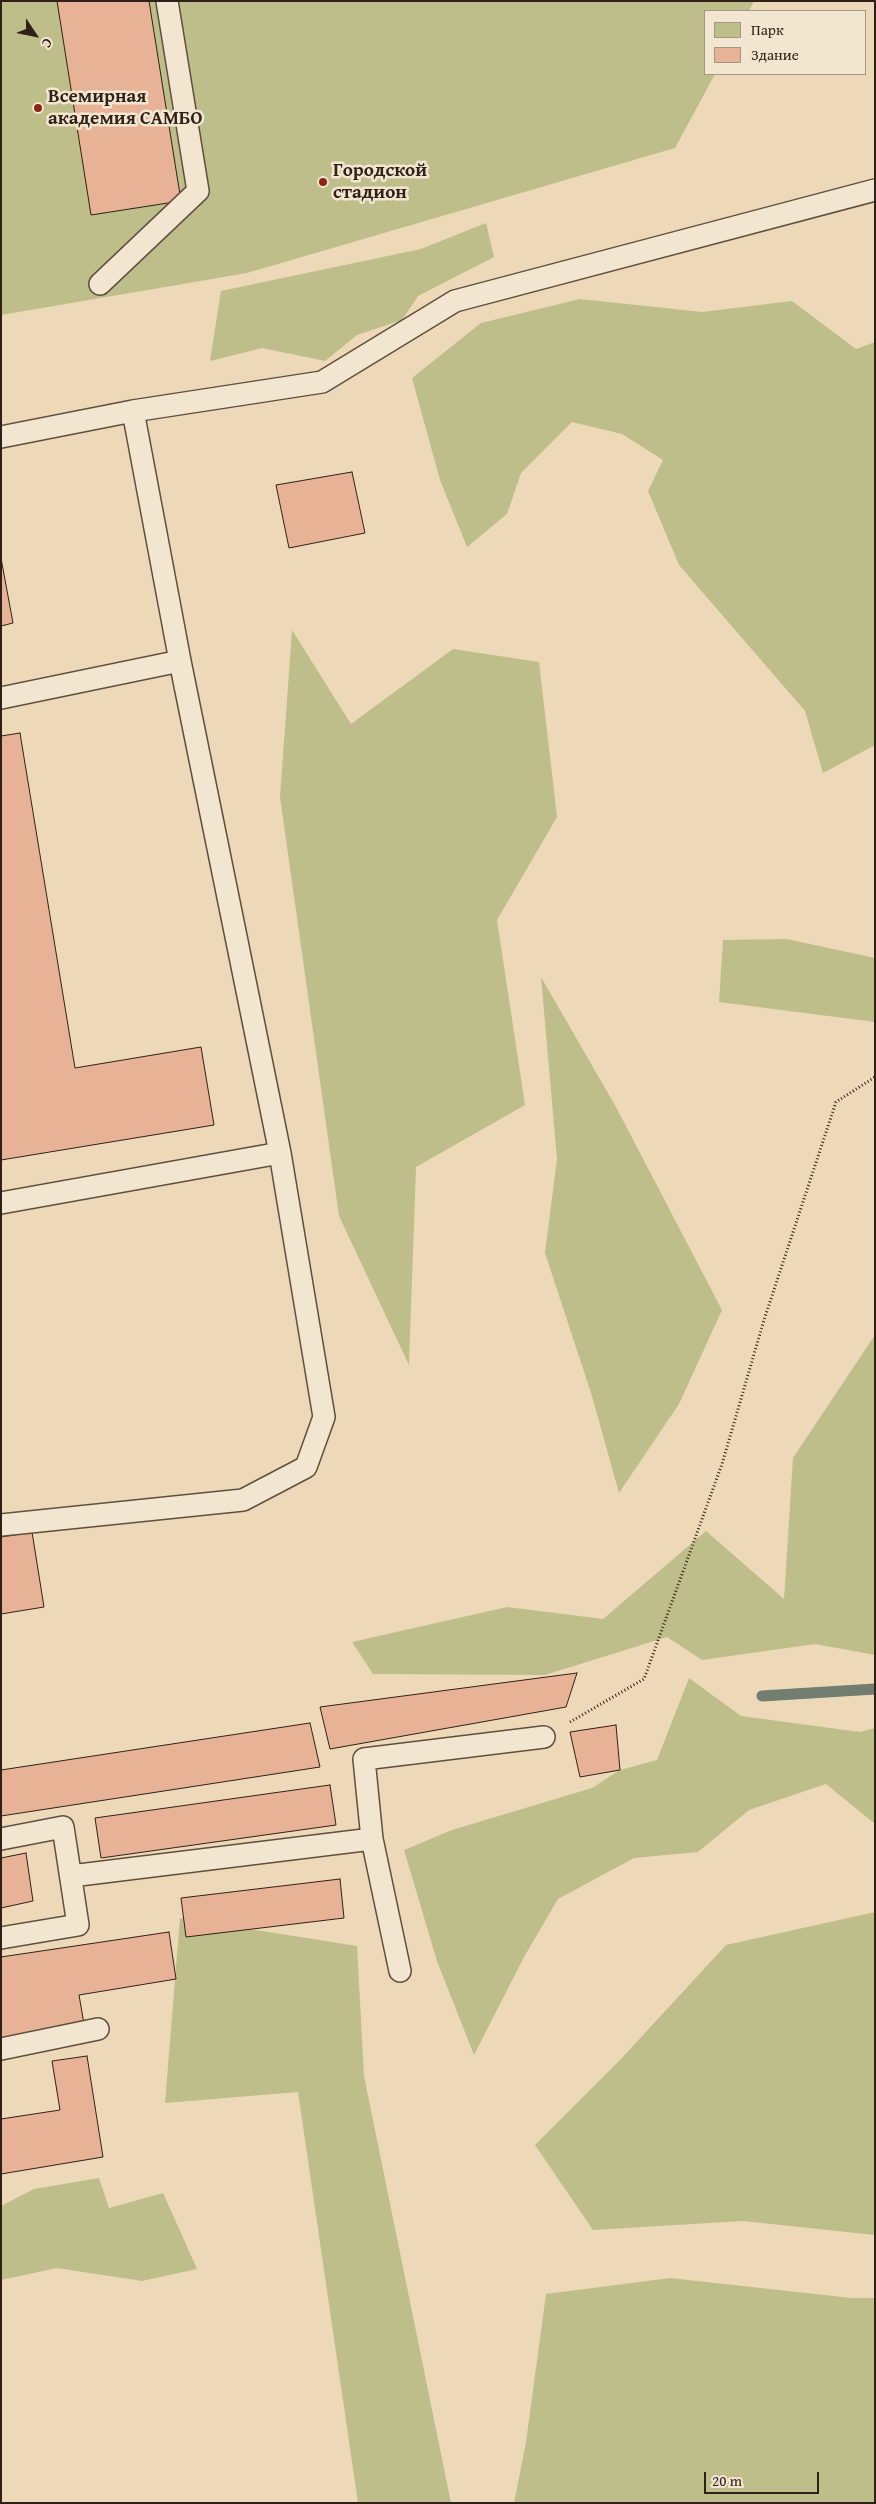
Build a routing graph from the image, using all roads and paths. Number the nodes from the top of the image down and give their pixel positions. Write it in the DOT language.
graph roads {
  1 [pos="167,1"];
  2 [pos="875,190"];
  3 [pos="100,284"];
  4 [pos="133,411"];
  5 [pos="1,438"];
  6 [pos="180,660"];
  7 [pos="1,698"];
  8 [pos="875,1077"];
  9 [pos="280,1153"];
  10 [pos="1,1203"];
  11 [pos="1,1525"];
  12 [pos="544,1737"];
  13 [pos="1,1838"];
  14 [pos="372,1838"];
  15 [pos="71,1876"];
  16 [pos="1,1938"];
  17 [pos="400,1971"];
  18 [pos="98,2029"];
  19 [pos="1,2050"];
  1 -- 3 [label="lane"];
  2 -- 4 [label="lane"];
  4 -- 5 [label="lane"];
  4 -- 6 [label="lane"];
  6 -- 7 [label="lane"];
  6 -- 9 [label="lane"];
  8 -- 12 [label="path"];
  9 -- 10 [label="lane"];
  9 -- 11 [label="lane"];
  12 -- 14 [label="lane"];
  13 -- 15 [label="lane"];
  14 -- 15 [label="lane"];
  14 -- 17 [label="lane"];
  15 -- 16 [label="lane"];
  18 -- 19 [label="lane"];
}
